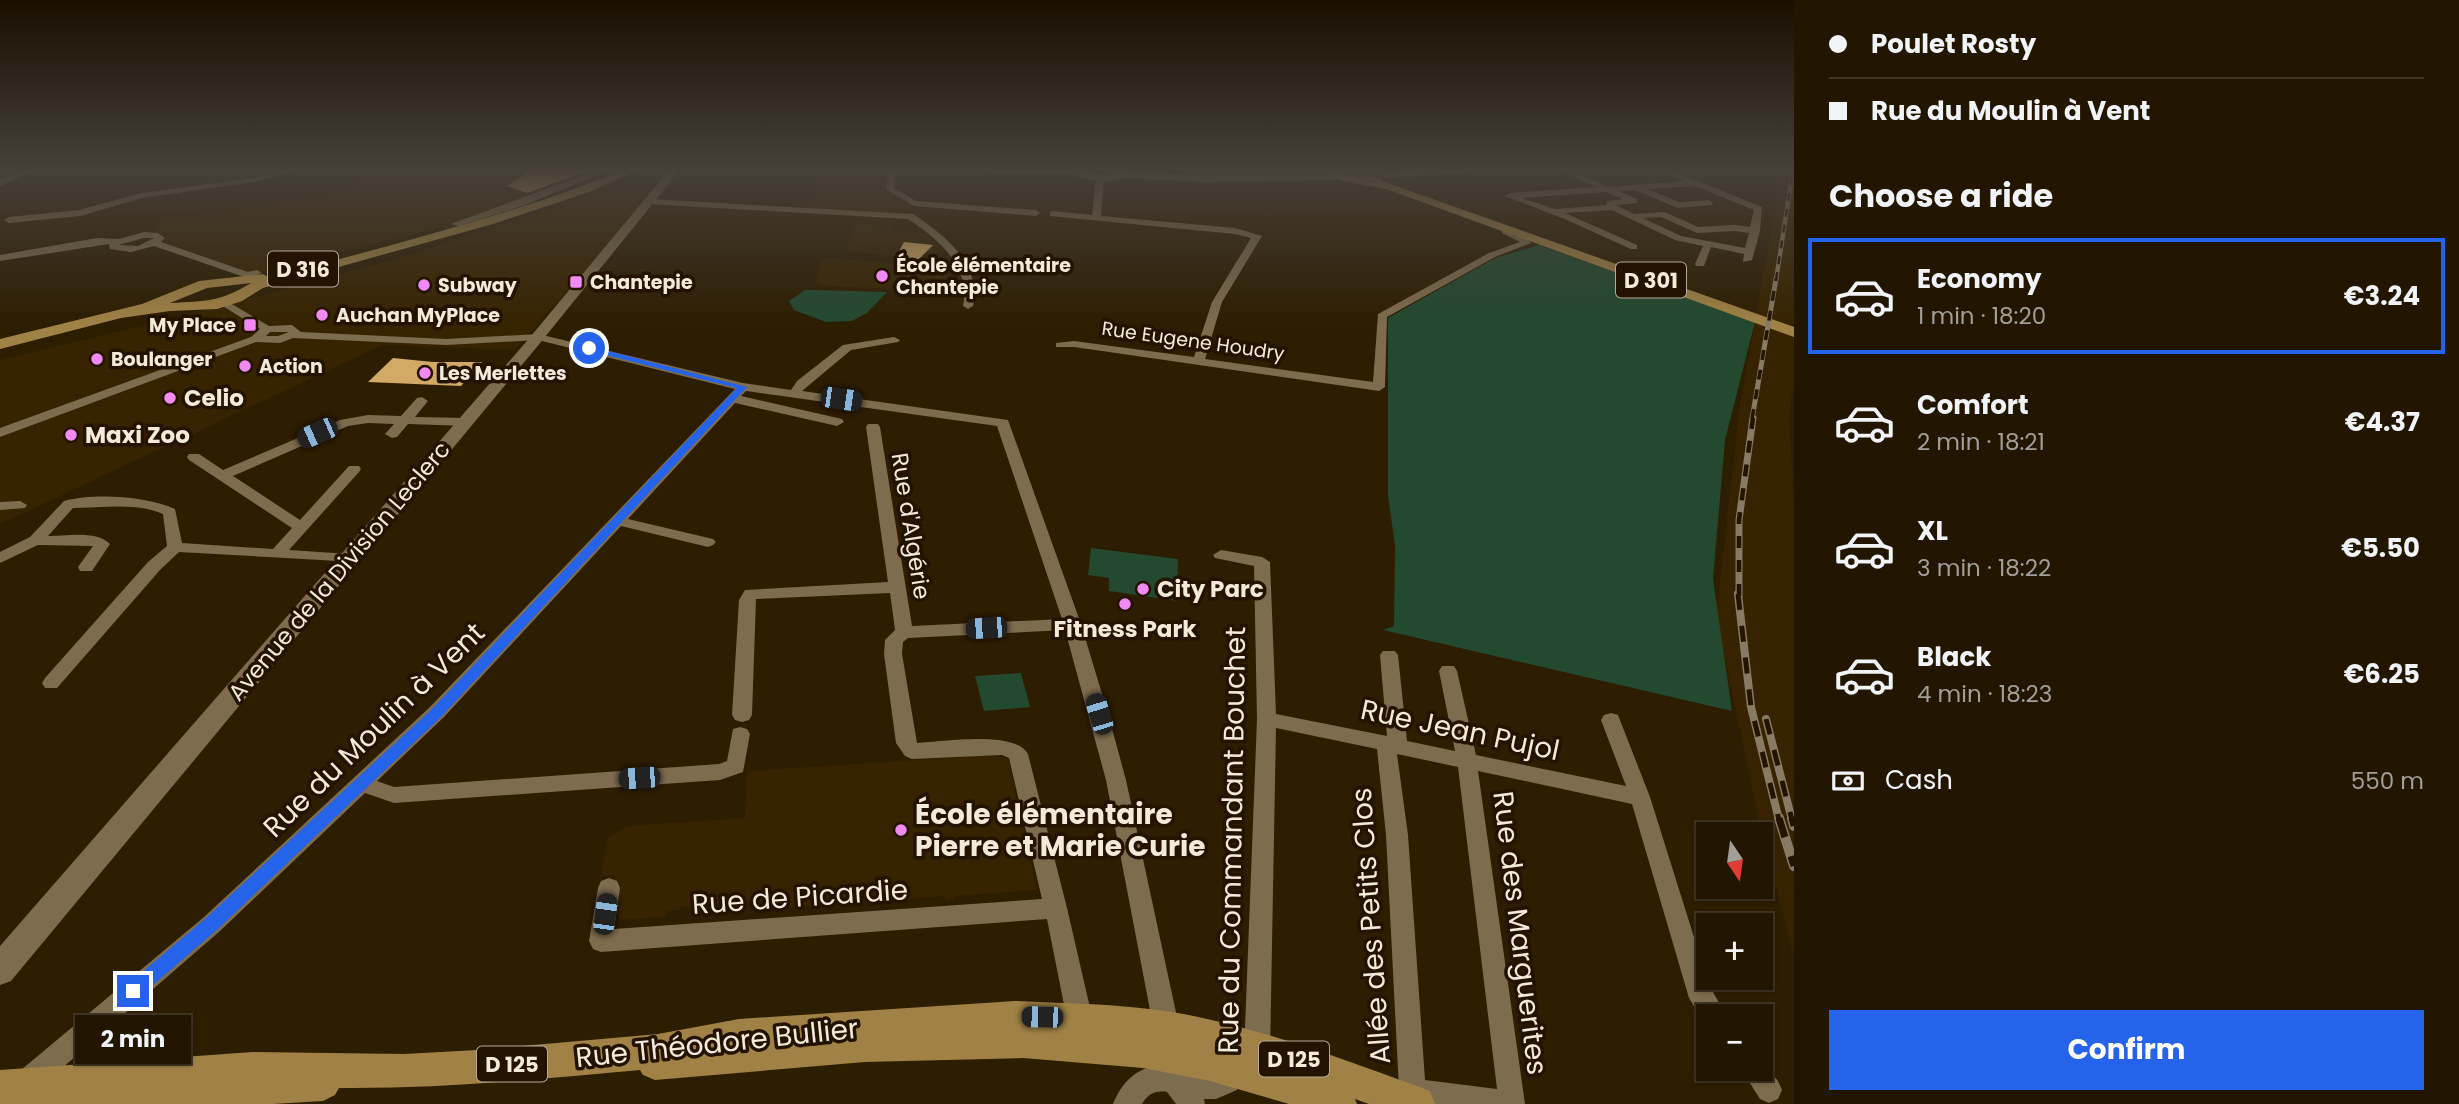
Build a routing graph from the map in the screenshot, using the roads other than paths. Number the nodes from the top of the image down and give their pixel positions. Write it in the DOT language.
graph roads {
  1 [pos="463,222"];
  2 [pos="488,222"];
  3 [pos="634,222"];
  4 [pos="918,222"];
  5 [pos="1132,222"];
  6 [pos="1483,222"];
  7 [pos="1485,222"];
  8 [pos="1510,222"];
  9 [pos="1576,222"];
  10 [pos="1643,222"];
  11 [pos="1678,222"];
  12 [pos="1757,222"];
  13 [pos="456,224"];
  14 [pos="1755,231"];
  15 [pos="1708,244"];
  16 [pos="1634,247"];
  17 [pos="0,258"];
  18 [pos="1700,264"];
  19 [pos="257,273"];
  20 [pos="245,286"];
  21 [pos="183,301"];
  22 [pos="225,303"];
  23 [pos="968,306"];
  24 [pos="1755,315"];
  25 [pos="267,329"];
  26 [pos="1791,329"];
  27 [pos="294,335"];
  28 [pos="538,337"];
  29 [pos="255,339"];
  30 [pos="894,340"];
  31 [pos="0,344"];
  32 [pos="1060,345"];
  33 [pos="1199,360"];
  34 [pos="737,393"];
  35 [pos="795,393"];
  36 [pos="422,401"];
  37 [pos="406,419"];
  38 [pos="932,420"];
  39 [pos="466,422"];
  40 [pos="837,422"];
  41 [pos="873,427"];
  42 [pos="1004,428"];
  43 [pos="0,433"];
  44 [pos="392,434"];
  45 [pos="194,457"];
  46 [pos="354,469"];
  47 [pos="223,475"];
  48 [pos="0,506"];
  49 [pos="20,506"];
  50 [pos="617,521"];
  51 [pos="300,527"];
  52 [pos="35,540"];
  53 [pos="708,542"];
  54 [pos="175,547"];
  55 [pos="276,554"];
  56 [pos="1222,555"];
  57 [pos="0,558"];
  58 [pos="349,559"];
  59 [pos="86,567"];
  60 [pos="897,587"];
  61 [pos="1072,624"];
  62 [pos="904,632"];
  63 [pos="1389,655"];
  64 [pos="1448,671"];
  65 [pos="51,683"];
  66 [pos="1268,719"];
  67 [pos="1611,720"];
  68 [pos="1392,744"];
  69 [pos="1467,761"];
  70 [pos="363,784"];
  71 [pos="1640,797"];
  72 [pos="609,888"];
  73 [pos="1056,908"];
  74 [pos="29,936"];
  75 [pos="0,949"];
  76 [pos="0,970"];
  77 [pos="1707,1004"];
  78 [pos="1082,1031"];
  79 [pos="1243,1059"];
  80 [pos="1177,1068"];
  81 [pos="7,1093"];
  82 [pos="1411,1100"];
  83 [pos="1126,1104"];
  84 [pos="1339,1104"];
  1 -- 13 [label="street"];
  2 -- 20 [label="main road, D 316"];
  3 -- 28 [label="main road, Avenue de la Division Leclerc"];
  4 -- 23 [label="street"];
  5 -- 33 [label="street"];
  6 -- 33 [label="street, Rue Eugene Houdry"];
  7 -- 24 [label="main road, D 301"];
  8 -- 24 [label="main road, D 301"];
  9 -- 16 [label="street"];
  10 -- 15 [label="street"];
  11 -- 14 [label="street"];
  12 -- 14 [label="street"];
  14 -- 15 [label="street"];
  15 -- 18 [label="street"];
  17 -- 19 [label="street"];
  20 -- 21 [label="main road"];
  20 -- 22 [label="main road"];
  21 -- 22 [label="main road"];
  21 -- 31 [label="main road"];
  22 -- 25 [label="street"];
  24 -- 26 [label="main road, D 301"];
  25 -- 27 [label="street"];
  25 -- 29 [label="street"];
  27 -- 28 [label="street"];
  27 -- 29 [label="street"];
  28 -- 34 [label="street"];
  28 -- 39 [label="main road, Avenue de la Division Leclerc"];
  29 -- 43 [label="street"];
  30 -- 35 [label="street"];
  32 -- 33 [label="street, Rue Eugene Houdry"];
  34 -- 35 [label="street"];
  34 -- 40 [label="street"];
  34 -- 50 [label="street, Rue du Moulin à Vent"];
  35 -- 42 [label="street"];
  36 -- 37 [label="street"];
  37 -- 39 [label="street"];
  37 -- 44 [label="street"];
  37 -- 47 [label="street"];
  38 -- 42 [label="street"];
  39 -- 58 [label="main road, Avenue de la Division Leclerc"];
  41 -- 60 [label="street, Rue d'Algérie"];
  42 -- 61 [label="street"];
  45 -- 47 [label="street"];
  46 -- 51 [label="street"];
  47 -- 51 [label="street"];
  48 -- 49 [label="street"];
  50 -- 53 [label="street"];
  50 -- 70 [label="street, Rue du Moulin à Vent"];
  51 -- 55 [label="street"];
  52 -- 54 [label="street"];
  52 -- 57 [label="street"];
  52 -- 59 [label="street"];
  54 -- 55 [label="street"];
  54 -- 65 [label="street"];
  55 -- 58 [label="street"];
  56 -- 66 [label="street, Rue du Commandant Bouchet"];
  58 -- 74 [label="main road, Avenue de la Division Leclerc"];
  60 -- 62 [label="street, Rue d'Algérie"];
  60 -- 70 [label="street"];
  61 -- 62 [label="street"];
  61 -- 80 [label="street"];
  62 -- 73 [label="street"];
  63 -- 68 [label="street, Allée des Petits Clos"];
  64 -- 69 [label="street, Rue des Marguerites"];
  66 -- 68 [label="street, Rue Jean Pujol"];
  66 -- 79 [label="street, Rue du Commandant Bouchet"];
  67 -- 71 [label="street"];
  68 -- 69 [label="street, Rue Jean Pujol"];
  68 -- 82 [label="street, Allée des Petits Clos"];
  69 -- 71 [label="street, Rue Jean Pujol"];
  69 -- 82 [label="street, Rue des Marguerites"];
  70 -- 81 [label="street, Rue du Moulin à Vent"];
  71 -- 77 [label="street"];
  72 -- 73 [label="street, Rue de Picardie"];
  73 -- 78 [label="street"];
  74 -- 75 [label="main road"];
  74 -- 76 [label="main road, Avenue de la Division Leclerc"];
  78 -- 80 [label="main road, Rue Théodore Bullier / D 125"];
  78 -- 81 [label="main road, Rue Théodore Bullier / D 125"];
  79 -- 80 [label="main road, Rue Théodore Bullier / D 125"];
  79 -- 80 [label="street"];
  79 -- 82 [label="main road, Rue Théodore Bullier / D 125"];
  79 -- 84 [label="main road, Rue Théodore Bullier / D 125"];
  80 -- 83 [label="street"];
}
